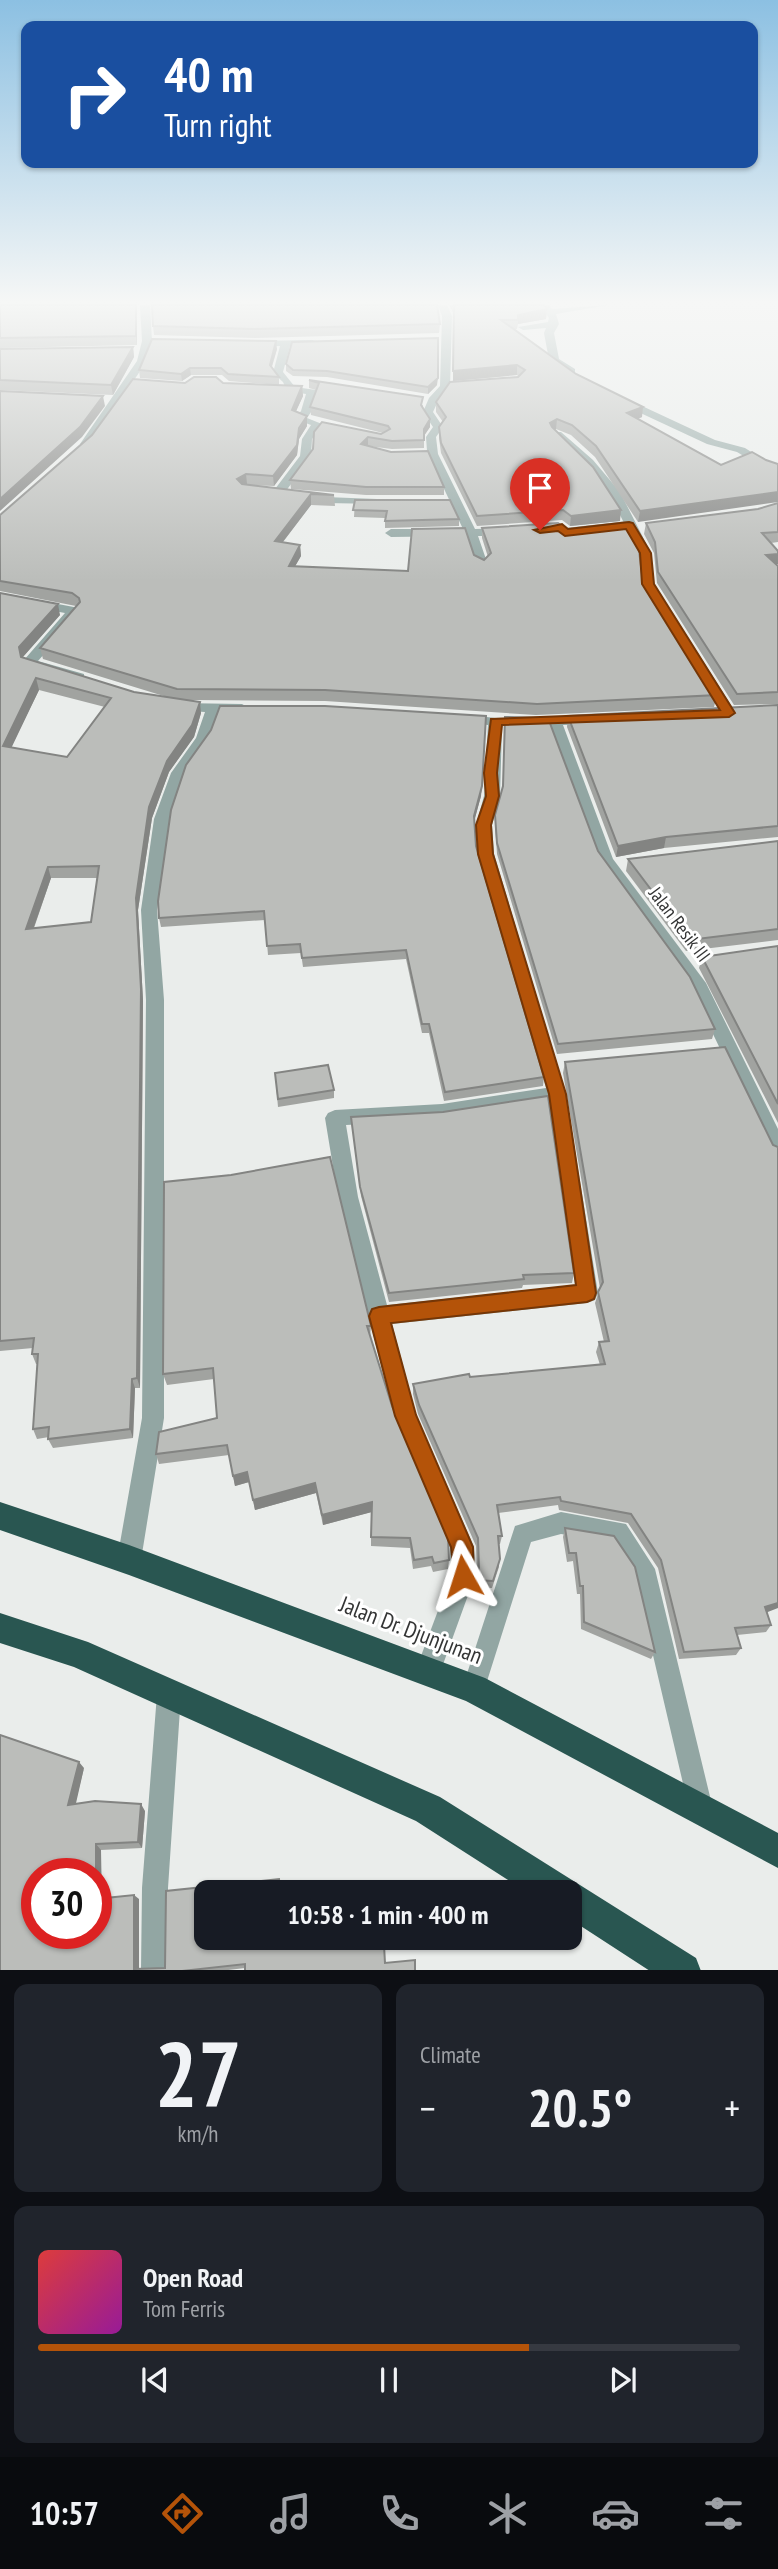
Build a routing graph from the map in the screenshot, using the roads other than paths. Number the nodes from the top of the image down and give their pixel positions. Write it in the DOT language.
graph roads {
  1 [pos="119,397"];
  2 [pos="311,397"];
  3 [pos="437,397"];
  4 [pos="614,397"];
  5 [pos="419,399"];
  6 [pos="102,400"];
  7 [pos="115,401"];
  8 [pos="432,401"];
  9 [pos="317,424"];
  10 [pos="330,427"];
  11 [pos="557,435"];
  12 [pos="78,450"];
  13 [pos="433,454"];
  14 [pos="392,455"];
  15 [pos="769,467"];
  16 [pos="390,503"];
  17 [pos="626,527"];
  18 [pos="650,527"];
  19 [pos="517,532"];
  20 [pos="391,533"];
  21 [pos="468,533"];
  22 [pos="482,565"];
  23 [pos="0,597"];
  24 [pos="99,685"];
  25 [pos="166,704"];
  26 [pos="214,707"];
  27 [pos="255,708"];
  28 [pos="729,713"];
  29 [pos="450,717"];
  30 [pos="608,719"];
  31 [pos="495,722"];
  32 [pos="555,722"];
  33 [pos="729,1047"];
  34 [pos="701,1049"];
  35 [pos="557,1094"];
  36 [pos="777,1144"];
  37 [pos="379,1316"];
  38 [pos="0,1516"];
  39 [pos="129,1560"];
  40 [pos="0,1628"];
  41 [pos="428,1672"];
  42 [pos="474,1689"];
  43 [pos="169,1694"];
  44 [pos="701,1809"];
  45 [pos="778,1851"];
  46 [pos="539,1880"];
  47 [pos="582,1907"];
  48 [pos="154,1970"];
  49 [pos="683,1970"];
  1 -- 7 [label="street"];
  2 -- 9 [label="street"];
  3 -- 8 [label="street"];
  4 -- 15 [label="street"];
  5 -- 8 [label="street"];
  6 -- 7 [label="street"];
  7 -- 12 [label="street"];
  8 -- 13 [label="street"];
  9 -- 10 [label="street"];
  9 -- 16 [label="street"];
  11 -- 17 [label="street"];
  13 -- 14 [label="street"];
  13 -- 21 [label="street"];
  17 -- 18 [label="street"];
  17 -- 28 [label="street"];
  19 -- 21 [label="street"];
  20 -- 21 [label="street"];
  21 -- 22 [label="street"];
  23 -- 24 [label="street"];
  25 -- 26 [label="street"];
  26 -- 27 [label="street"];
  26 -- 39 [label="street"];
  29 -- 31 [label="street"];
  30 -- 32 [label="street"];
  31 -- 32 [label="street"];
  31 -- 35 [label="street"];
  32 -- 33 [label="street, Jalan Resik III"];
  33 -- 34 [label="street"];
  33 -- 36 [label="street, Jalan Resik III"];
  35 -- 37 [label="street"];
  35 -- 37 [label="street"];
  37 -- 41 [label="street"];
  38 -- 39 [label="highway, Jalan Dr. Djunjunan"];
  39 -- 41 [label="highway, Jalan Dr. Djunjunan"];
  40 -- 43 [label="highway"];
  41 -- 42 [label="highway, Jalan Dr. Djunjunan"];
  42 -- 44 [label="highway, Jalan Dr. Djunjunan"];
  42 -- 44 [label="lane"];
  43 -- 46 [label="highway"];
  43 -- 48 [label="lane"];
  44 -- 45 [label="highway, Jalan Dr. Djunjunan"];
  47 -- 49 [label="highway"];
}
